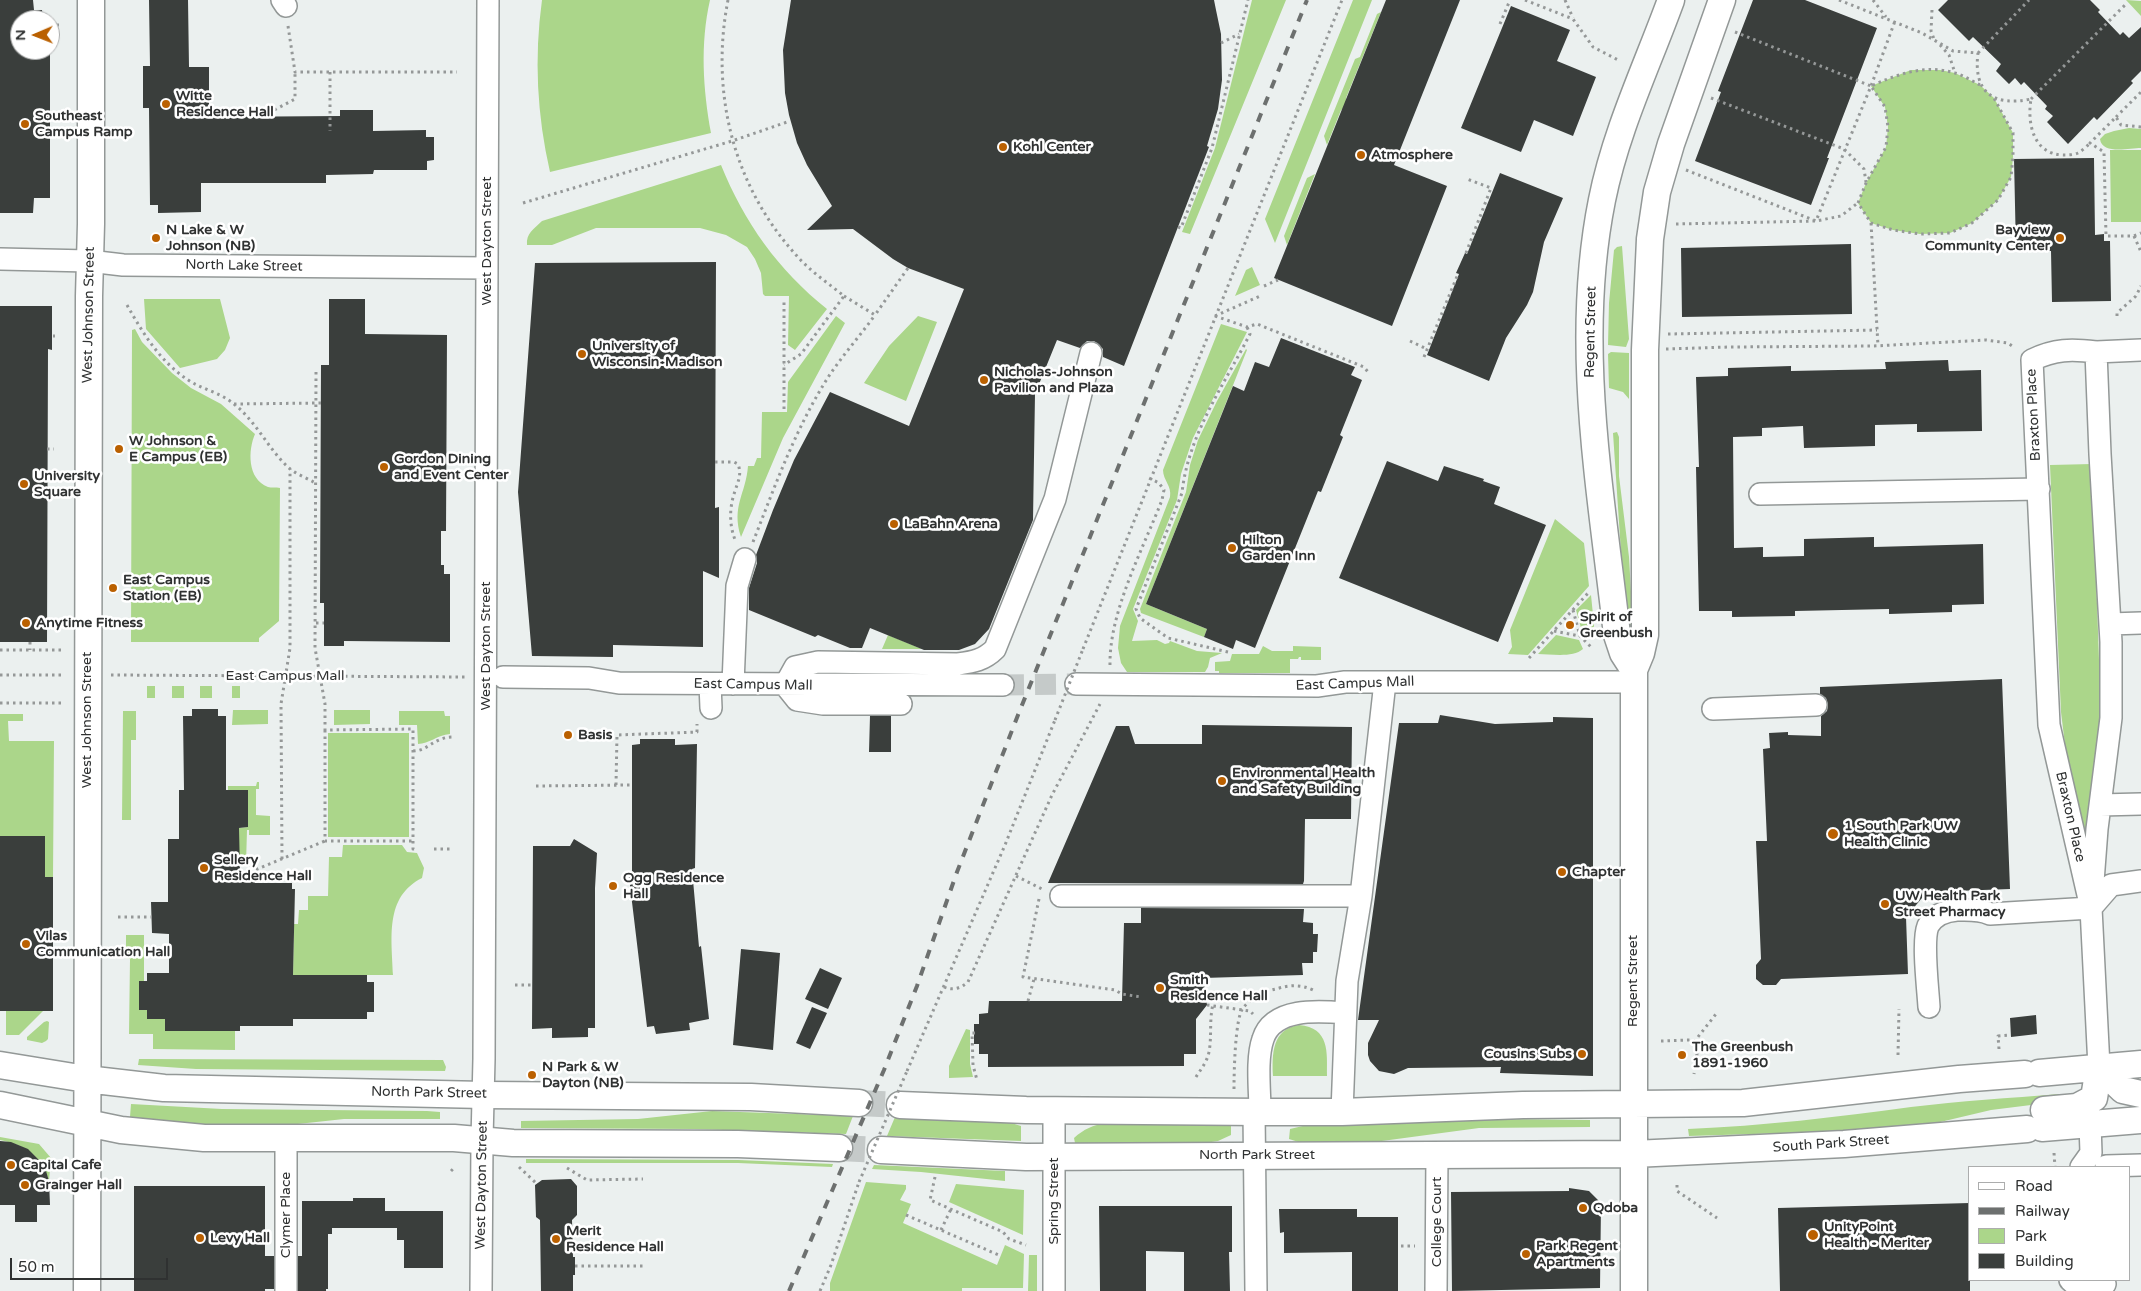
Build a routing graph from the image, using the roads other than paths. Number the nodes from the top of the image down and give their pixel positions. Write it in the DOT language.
graph roads {
  1 [pos="91,0"];
  2 [pos="488,0"];
  3 [pos="1671,0"];
  4 [pos="1722,0"];
  5 [pos="0,259"];
  6 [pos="89,261"];
  7 [pos="487,268"];
  8 [pos="2141,350"];
  9 [pos="2096,352"];
  10 [pos="1091,353"];
  11 [pos="2039,488"];
  12 [pos="1760,494"];
  13 [pos="747,556"];
  14 [pos="2141,623"];
  15 [pos="2110,624"];
  16 [pos="1634,676"];
  17 [pos="503,677"];
  18 [pos="1385,682"];
  19 [pos="710,684"];
  20 [pos="732,684"];
  21 [pos="1076,684"];
  22 [pos="785,685"];
  23 [pos="1003,685"];
  24 [pos="901,704"];
  25 [pos="1816,704"];
  26 [pos="1712,709"];
  27 [pos="704,715"];
  28 [pos="2141,804"];
  29 [pos="2100,805"];
  30 [pos="2141,881"];
  31 [pos="1051,892"];
  32 [pos="1360,896"];
  33 [pos="2092,908"];
  34 [pos="1929,1007"];
  35 [pos="1345,1013"];
  36 [pos="2141,1064"];
  37 [pos="0,1065"];
  38 [pos="2099,1067"];
  39 [pos="86,1079"];
  40 [pos="2141,1094"];
  41 [pos="484,1095"];
  42 [pos="859,1103"];
  43 [pos="1634,1104"];
  44 [pos="0,1105"];
  45 [pos="900,1105"];
  46 [pos="1054,1110"];
  47 [pos="1257,1112"];
  48 [pos="1342,1112"];
  49 [pos="2034,1120"];
  50 [pos="2141,1120"];
  51 [pos="87,1123"];
  52 [pos="2090,1124"];
  53 [pos="286,1139"];
  54 [pos="482,1140"];
  55 [pos="839,1148"];
  56 [pos="881,1150"];
  57 [pos="1437,1154"];
  58 [pos="1634,1154"];
  59 [pos="1254,1155"];
  60 [pos="1054,1157"];
  61 [pos="2096,1163"];
  62 [pos="2141,1165"];
  63 [pos="2071,1281"];
  64 [pos="2104,1285"];
  65 [pos="87,1291"];
  66 [pos="286,1291"];
  67 [pos="481,1291"];
  68 [pos="1054,1291"];
  69 [pos="1256,1291"];
  70 [pos="1436,1291"];
  71 [pos="1634,1291"];
  1 -- 6 [label="main road, West Johnson Street"];
  2 -- 7 [label="street, West Dayton Street"];
  3 -- 16 [label="main road, Regent Street"];
  4 -- 16 [label="main road, Regent Street"];
  5 -- 6 [label="street, North Lake Street"];
  6 -- 7 [label="street, North Lake Street"];
  6 -- 39 [label="main road, West Johnson Street"];
  7 -- 41 [label="street, West Dayton Street"];
  8 -- 9 [label="street"];
  9 -- 11 [label="street, Braxton Place"];
  9 -- 15 [label="street, Braxton Place"];
  10 -- 22 [label="street"];
  11 -- 12 [label="street"];
  11 -- 33 [label="street, Braxton Place"];
  13 -- 20 [label="street"];
  14 -- 15 [label="street"];
  15 -- 29 [label="street, Braxton Place"];
  16 -- 18 [label="street, East Campus Mall"];
  16 -- 43 [label="main road, Regent Street"];
  17 -- 19 [label="street, East Campus Mall"];
  18 -- 21 [label="street, East Campus Mall"];
  18 -- 32 [label="street"];
  19 -- 20 [label="street, East Campus Mall"];
  19 -- 27 [label="street"];
  20 -- 22 [label="street, East Campus Mall"];
  22 -- 23 [label="street, East Campus Mall"];
  22 -- 24 [label="street"];
  25 -- 26 [label="street"];
  28 -- 29 [label="street"];
  29 -- 33 [label="street, Braxton Place"];
  30 -- 33 [label="street"];
  31 -- 32 [label="street"];
  32 -- 35 [label="street"];
  33 -- 34 [label="street"];
  33 -- 38 [label="street, Braxton Place"];
  35 -- 47 [label="street"];
  35 -- 48 [label="street"];
  36 -- 38 [label="main road"];
  37 -- 39 [label="main road, North Park Street"];
  38 -- 40 [label="main road"];
  38 -- 43 [label="main road"];
  38 -- 49 [label="main road"];
  39 -- 41 [label="main road, North Park Street"];
  39 -- 51 [label="main road, West Johnson Street"];
  41 -- 42 [label="main road, North Park Street"];
  41 -- 54 [label="street, West Dayton Street"];
  43 -- 48 [label="main road"];
  43 -- 58 [label="main road, Regent Street"];
  44 -- 51 [label="main road"];
  45 -- 46 [label="main road"];
  46 -- 47 [label="main road"];
  46 -- 60 [label="street, Spring Street"];
  47 -- 48 [label="main road"];
  47 -- 59 [label="street"];
  49 -- 52 [label="main road"];
  49 -- 58 [label="main road, South Park Street"];
  50 -- 52 [label="main road"];
  51 -- 53 [label="main road"];
  51 -- 65 [label="main road, West Johnson Street"];
  52 -- 61 [label="street"];
  53 -- 54 [label="main road"];
  53 -- 66 [label="street, Clymer Place"];
  54 -- 55 [label="main road"];
  54 -- 67 [label="street, West Dayton Street"];
  56 -- 60 [label="main road, North Park Street"];
  57 -- 58 [label="main road, North Park Street"];
  57 -- 59 [label="main road, North Park Street"];
  57 -- 70 [label="street, College Court"];
  58 -- 71 [label="main road, Regent Street"];
  59 -- 60 [label="main road, North Park Street"];
  59 -- 69 [label="street"];
  60 -- 68 [label="street, Spring Street"];
  61 -- 62 [label="street"];
  63 -- 64 [label="street"];
}
